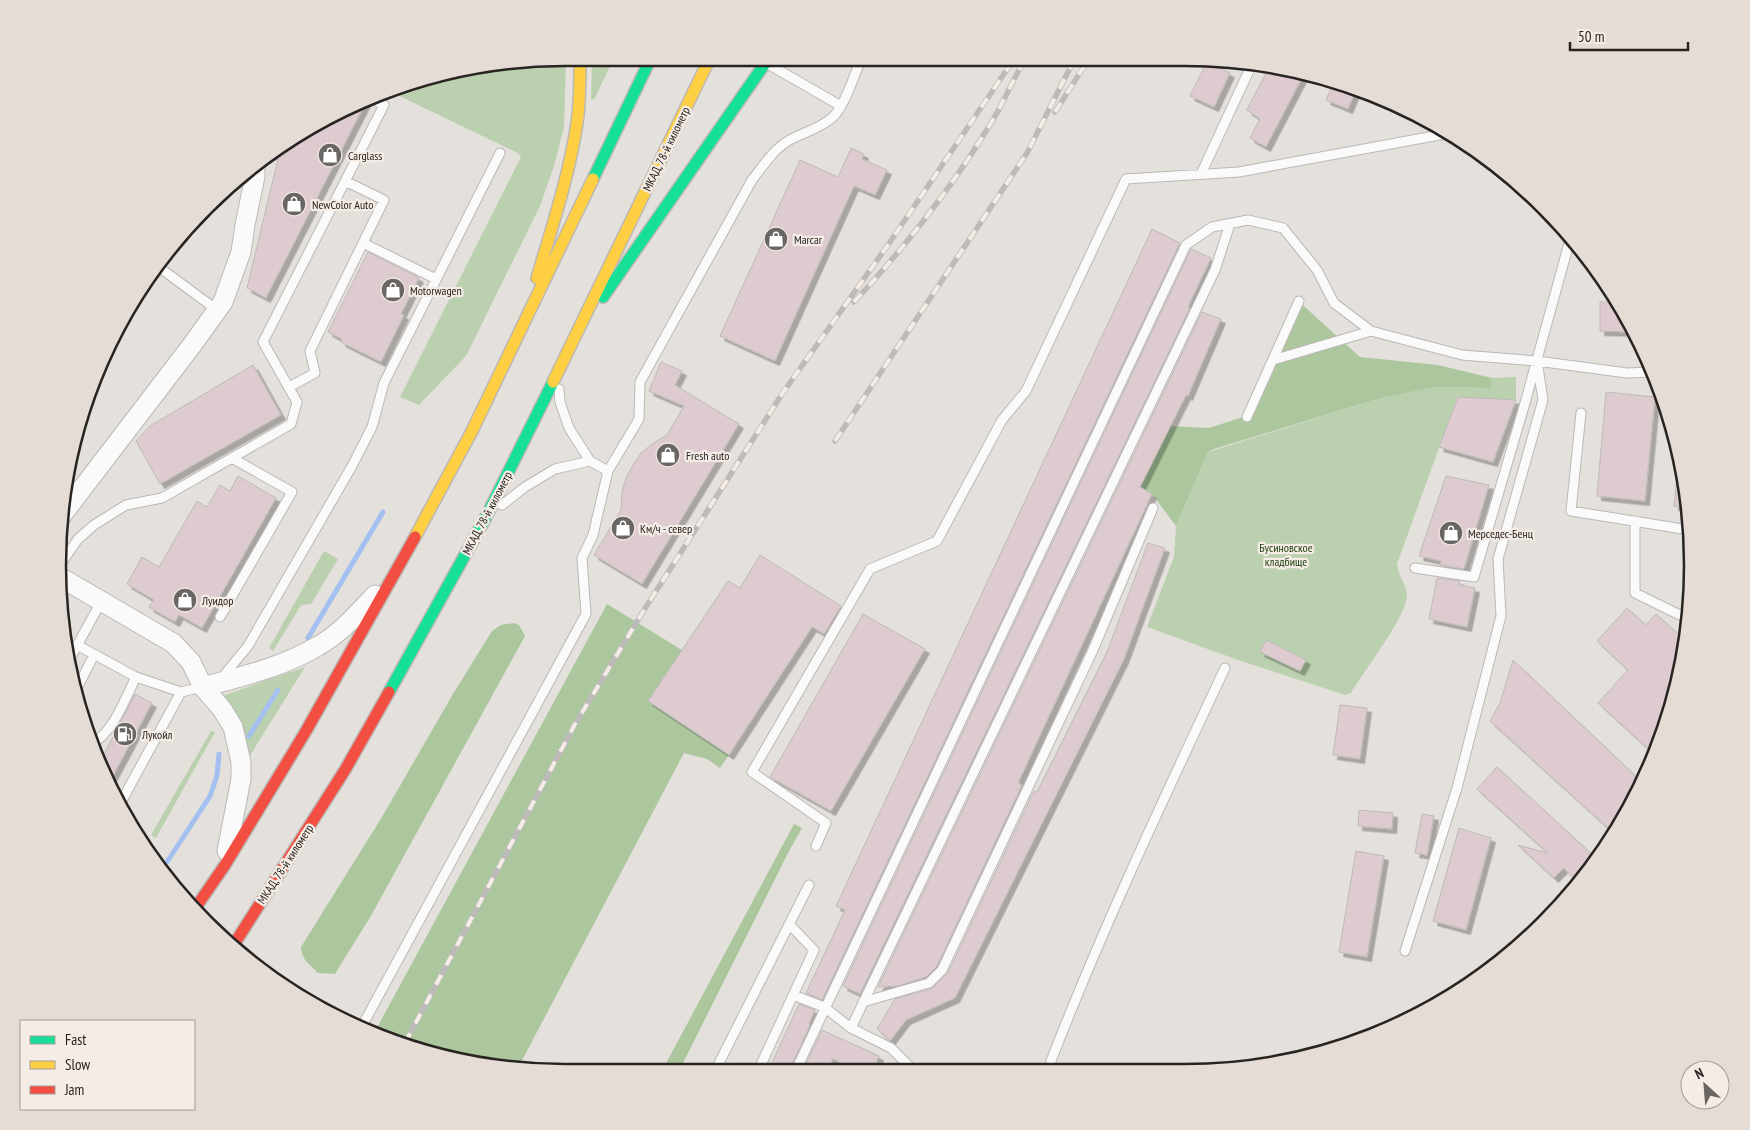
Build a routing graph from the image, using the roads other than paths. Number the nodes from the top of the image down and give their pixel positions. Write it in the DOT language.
graph roads {
  1 [pos="580,66"];
  2 [pos="647,66"];
  3 [pos="706,66"];
  4 [pos="763,66"];
  5 [pos="773,66"];
  6 [pos="858,66"];
  7 [pos="1249,71"];
  8 [pos="379,102"];
  9 [pos="841,106"];
  10 [pos="1438,135"];
  11 [pos="500,153"];
  12 [pos="1201,174"];
  13 [pos="253,175"];
  14 [pos="345,181"];
  15 [pos="1230,224"];
  16 [pos="363,243"];
  17 [pos="1568,246"];
  18 [pos="163,270"];
  19 [pos="436,279"];
  20 [pos="1299,302"];
  21 [pos="217,310"];
  22 [pos="522,329"];
  23 [pos="1372,331"];
  24 [pos="573,341"];
  25 [pos="1273,360"];
  26 [pos="1537,360"];
  27 [pos="558,372"];
  28 [pos="1645,372"];
  29 [pos="289,387"];
  30 [pos="1580,413"];
  31 [pos="1247,417"];
  32 [pos="232,458"];
  33 [pos="590,461"];
  34 [pos="608,471"];
  35 [pos="71,504"];
  36 [pos="1153,508"];
  37 [pos="486,517"];
  38 [pos="1635,521"];
  39 [pos="1683,529"];
  40 [pos="66,556"];
  41 [pos="1415,568"];
  42 [pos="395,574"];
  43 [pos="66,581"];
  44 [pos="101,602"];
  45 [pos="1681,615"];
  46 [pos="220,617"];
  47 [pos="77,645"];
  48 [pos="74,650"];
  49 [pos="94,655"];
  50 [pos="1225,668"];
  51 [pos="136,677"];
  52 [pos="80,682"];
  53 [pos="210,686"];
  54 [pos="180,692"];
  55 [pos="98,740"];
  56 [pos="124,797"];
  57 [pos="816,846"];
  58 [pos="225,864"];
  59 [pos="808,885"];
  60 [pos="199,903"];
  61 [pos="789,924"];
  62 [pos="241,934"];
  63 [pos="237,941"];
  64 [pos="241,944"];
  65 [pos="1405,951"];
  66 [pos="793,995"];
  67 [pos="863,1002"];
  68 [pos="824,1008"];
  69 [pos="364,1022"];
  70 [pos="850,1028"];
  71 [pos="719,1064"];
  72 [pos="761,1064"];
  73 [pos="799,1064"];
  74 [pos="907,1064"];
  75 [pos="1051,1064"];
  1 -- 22 [label="main road"];
  2 -- 22 [label="main road"];
  3 -- 24 [label="main road, МКАД, 78-й километр"];
  4 -- 24 [label="main road"];
  5 -- 9 [label="lane"];
  6 -- 9 [label="lane"];
  7 -- 12 [label="lane"];
  8 -- 14 [label="lane"];
  9 -- 34 [label="lane"];
  10 -- 12 [label="lane"];
  11 -- 19 [label="lane"];
  12 -- 57 [label="lane"];
  13 -- 21 [label="street"];
  14 -- 16 [label="lane"];
  14 -- 29 [label="lane"];
  15 -- 23 [label="lane"];
  15 -- 67 [label="lane"];
  15 -- 68 [label="lane"];
  16 -- 19 [label="lane"];
  16 -- 29 [label="lane"];
  17 -- 26 [label="lane"];
  18 -- 21 [label="lane"];
  19 -- 53 [label="lane"];
  20 -- 25 [label="lane"];
  21 -- 35 [label="street"];
  22 -- 42 [label="main road"];
  23 -- 25 [label="lane"];
  23 -- 26 [label="lane"];
  24 -- 27 [label="main road, МКАД, 78-й километр"];
  25 -- 31 [label="lane"];
  26 -- 28 [label="lane"];
  26 -- 41 [label="lane"];
  26 -- 65 [label="lane"];
  27 -- 33 [label="lane"];
  27 -- 37 [label="main road, МКАД, 78-й километр"];
  29 -- 32 [label="lane"];
  30 -- 38 [label="lane"];
  32 -- 40 [label="lane"];
  32 -- 46 [label="lane"];
  33 -- 34 [label="lane"];
  33 -- 37 [label="lane"];
  34 -- 69 [label="lane"];
  36 -- 67 [label="lane"];
  37 -- 62 [label="main road, МКАД, 78-й километр"];
  38 -- 39 [label="lane"];
  38 -- 45 [label="lane"];
  42 -- 53 [label="street"];
  42 -- 58 [label="main road"];
  43 -- 44 [label="street"];
  44 -- 47 [label="lane"];
  44 -- 53 [label="street"];
  47 -- 48 [label="lane"];
  47 -- 49 [label="lane"];
  49 -- 51 [label="lane"];
  49 -- 52 [label="lane"];
  50 -- 75 [label="lane"];
  51 -- 54 [label="lane"];
  51 -- 55 [label="lane"];
  53 -- 54 [label="lane"];
  53 -- 58 [label="street"];
  54 -- 56 [label="lane"];
  58 -- 60 [label="main road"];
  59 -- 61 [label="lane"];
  61 -- 66 [label="lane"];
  61 -- 71 [label="lane"];
  62 -- 63 [label="main road, МКАД, 78-й километр"];
  62 -- 64 [label="lane"];
  66 -- 68 [label="lane"];
  66 -- 72 [label="lane"];
  67 -- 70 [label="lane"];
  68 -- 70 [label="lane"];
  68 -- 73 [label="lane"];
  70 -- 74 [label="lane"];
}
